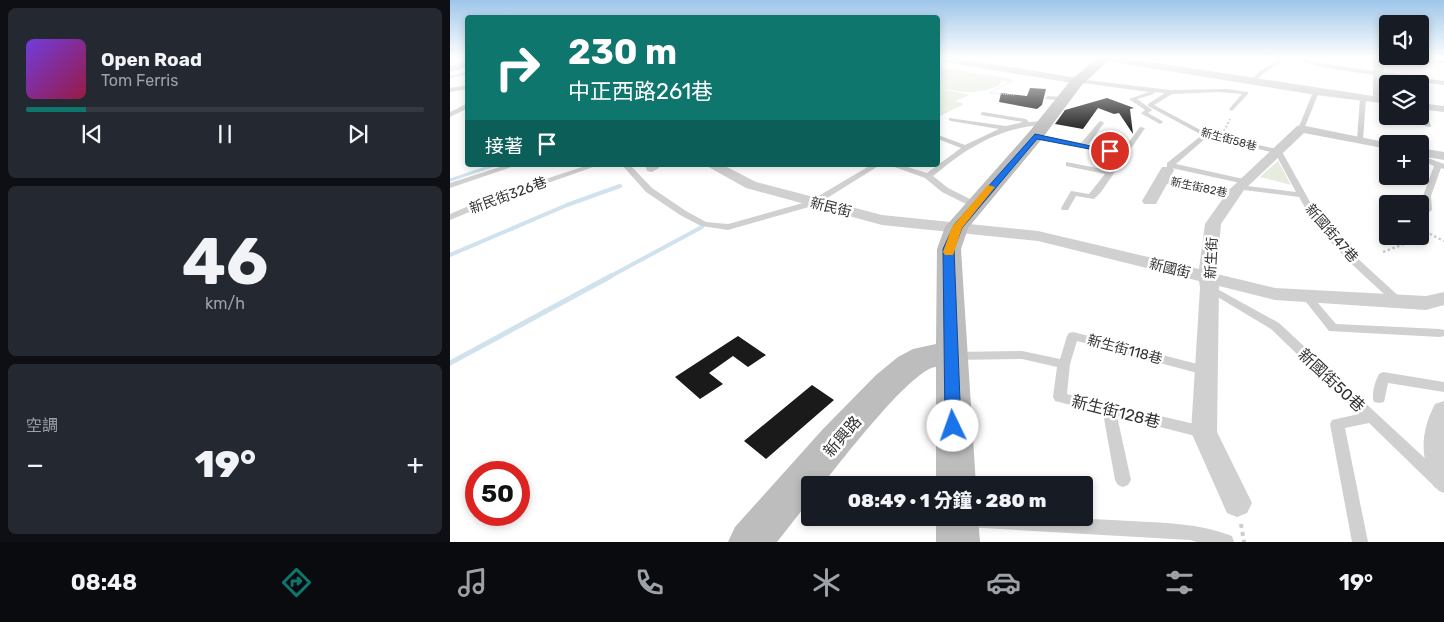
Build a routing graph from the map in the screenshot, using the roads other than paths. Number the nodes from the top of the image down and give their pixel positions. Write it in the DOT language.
graph roads {
  1 [pos="1075,83"];
  2 [pos="1097,83"];
  3 [pos="1237,83"];
  4 [pos="1265,83"];
  5 [pos="465,88"];
  6 [pos="1232,89"];
  7 [pos="450,90"];
  8 [pos="1171,92"];
  9 [pos="1316,92"];
  10 [pos="1363,98"];
  11 [pos="1379,100"];
  12 [pos="465,107"];
  13 [pos="1429,107"];
  14 [pos="1232,109"];
  15 [pos="1444,109"];
  16 [pos="983,114"];
  17 [pos="450,115"];
  18 [pos="950,119"];
  19 [pos="1160,122"];
  20 [pos="1101,123"];
  21 [pos="1036,127"];
  22 [pos="1006,128"];
  23 [pos="1142,128"];
  24 [pos="1300,129"];
  25 [pos="1206,135"];
  26 [pos="940,138"];
  27 [pos="1360,140"];
  28 [pos="1379,144"];
  29 [pos="1083,146"];
  30 [pos="964,147"];
  31 [pos="1278,152"];
  32 [pos="1124,154"];
  33 [pos="1429,156"];
  34 [pos="1429,159"];
  35 [pos="1442,163"];
  36 [pos="1069,164"];
  37 [pos="940,166"];
  38 [pos="507,167"];
  39 [pos="589,167"];
  40 [pos="628,167"];
  41 [pos="716,167"];
  42 [pos="873,167"];
  43 [pos="899,167"];
  44 [pos="939,167"];
  45 [pos="1167,171"];
  46 [pos="1110,172"];
  47 [pos="928,176"];
  48 [pos="450,186"];
  49 [pos="1239,188"];
  50 [pos="1427,195"];
  51 [pos="1301,196"];
  52 [pos="1150,202"];
  53 [pos="813,203"];
  54 [pos="975,205"];
  55 [pos="1065,208"];
  56 [pos="450,216"];
  57 [pos="957,227"];
  58 [pos="1208,283"];
  59 [pos="1307,297"];
  60 [pos="1435,300"];
  61 [pos="1399,302"];
  62 [pos="1444,312"];
  63 [pos="1440,333"];
  64 [pos="950,356"];
  65 [pos="1064,364"];
  66 [pos="1205,370"];
  67 [pos="1444,387"];
  68 [pos="1379,398"];
  69 [pos="1109,409"];
  70 [pos="1444,411"];
  71 [pos="1372,417"];
  72 [pos="1204,432"];
  73 [pos="956,476"];
  74 [pos="1444,478"];
  75 [pos="1123,480"];
  76 [pos="1444,486"];
  77 [pos="1237,503"];
  78 [pos="957,526"];
  79 [pos="1090,526"];
  80 [pos="750,542"];
  81 [pos="958,542"];
  82 [pos="1226,542"];
  83 [pos="1360,542"];
  1 -- 21 [label="main road"];
  2 -- 8 [label="lane"];
  3 -- 6 [label="lane"];
  4 -- 9 [label="street"];
  5 -- 7 [label="lane"];
  6 -- 8 [label="lane"];
  6 -- 14 [label="lane"];
  8 -- 19 [label="lane"];
  8 -- 25 [label="lane, 新生街58巷"];
  9 -- 10 [label="street"];
  9 -- 24 [label="lane"];
  10 -- 11 [label="street"];
  10 -- 27 [label="lane"];
  12 -- 17 [label="lane"];
  13 -- 15 [label="street"];
  16 -- 21 [label="lane"];
  18 -- 22 [label="lane"];
  20 -- 29 [label="lane"];
  21 -- 22 [label="lane"];
  21 -- 29 [label="lane"];
  21 -- 54 [label="main road"];
  22 -- 30 [label="lane"];
  23 -- 32 [label="lane"];
  24 -- 27 [label="street"];
  24 -- 31 [label="street, 新生街"];
  25 -- 31 [label="lane, 新生街58巷"];
  25 -- 45 [label="lane"];
  26 -- 30 [label="lane"];
  27 -- 28 [label="street"];
  29 -- 32 [label="lane"];
  30 -- 37 [label="lane"];
  31 -- 49 [label="street, 新生街"];
  31 -- 51 [label="lane, 新國街47巷"];
  32 -- 46 [label="lane"];
  33 -- 35 [label="street"];
  34 -- 35 [label="lane"];
  35 -- 50 [label="lane"];
  36 -- 46 [label="lane"];
  38 -- 48 [label="lane"];
  39 -- 56 [label="lane, 新民街326巷"];
  40 -- 53 [label="lane"];
  41 -- 53 [label="street, 新民街"];
  42 -- 53 [label="lane"];
  43 -- 47 [label="lane"];
  44 -- 47 [label="lane"];
  45 -- 49 [label="street, 新生街82巷"];
  45 -- 52 [label="street, 新生街82巷"];
  46 -- 55 [label="lane"];
  47 -- 54 [label="lane"];
  49 -- 51 [label="lane"];
  49 -- 58 [label="street, 新生街"];
  51 -- 61 [label="lane, 新國街47巷"];
  53 -- 57 [label="street, 新民街"];
  54 -- 57 [label="main road"];
  57 -- 58 [label="street, 新國街"];
  57 -- 64 [label="main road"];
  58 -- 59 [label="street, 新國街"];
  58 -- 66 [label="street, 新生街"];
  58 -- 71 [label="lane, 新國街50巷"];
  59 -- 61 [label="street, 新國街"];
  59 -- 63 [label="lane"];
  60 -- 61 [label="street, 新國街"];
  60 -- 62 [label="street"];
  64 -- 65 [label="lane"];
  64 -- 73 [label="main road"];
  64 -- 80 [label="main road, 新興路"];
  65 -- 66 [label="lane, 新生街118巷"];
  65 -- 69 [label="lane, 新生街128巷"];
  66 -- 72 [label="street, 新生街"];
  67 -- 68 [label="lane"];
  69 -- 72 [label="lane, 新生街128巷"];
  69 -- 75 [label="lane"];
  70 -- 74 [label="street"];
  71 -- 76 [label="lane, 新國街50巷"];
  71 -- 83 [label="lane"];
  72 -- 77 [label="street, 新生街"];
  78 -- 81 [label="main road"];
  79 -- 82 [label="lane"];
}
